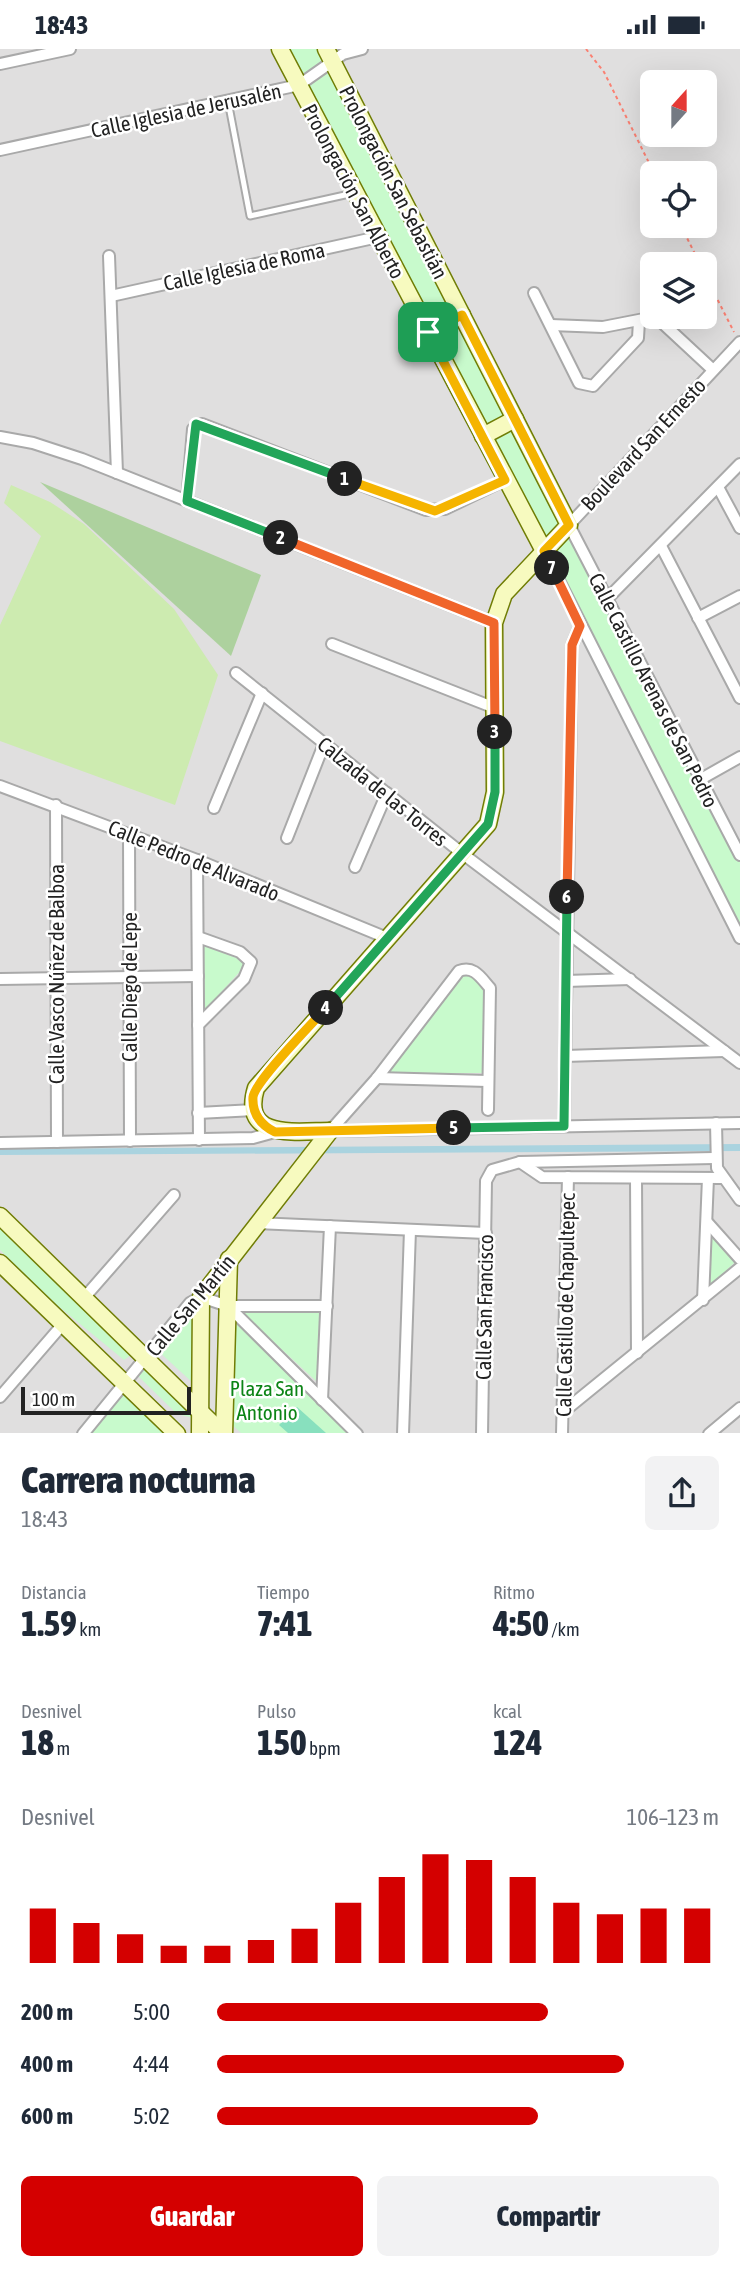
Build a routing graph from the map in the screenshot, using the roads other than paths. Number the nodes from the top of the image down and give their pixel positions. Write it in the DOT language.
graph roads {
  1 [pos="70,49"];
  2 [pos="280,49"];
  3 [pos="362,49"];
  4 [pos="329,55"];
  5 [pos="0,64"];
  6 [pos="299,85"];
  7 [pos="228,101"];
  8 [pos="0,150"];
  9 [pos="355,192"];
  10 [pos="378,237"];
  11 [pos="109,255"];
  12 [pos="534,293"];
  13 [pos="111,296"];
  14 [pos="462,315"];
  15 [pos="639,321"];
  16 [pos="551,324"];
  17 [pos="668,329"];
  18 [pos="428,332"];
  19 [pos="740,343"];
  20 [pos="712,369"];
  21 [pos="515,419"];
  22 [pos="482,436"];
  23 [pos="0,437"];
  24 [pos="740,464"];
  25 [pos="117,473"];
  26 [pos="505,480"];
  27 [pos="718,487"];
  28 [pos="187,501"];
  29 [pos="569,525"];
  30 [pos="740,529"];
  31 [pos="661,546"];
  32 [pos="544,551"];
  33 [pos="740,596"];
  34 [pos="607,599"];
  35 [pos="698,618"];
  36 [pos="494,623"];
  37 [pos="580,626"];
  38 [pos="332,643"];
  39 [pos="236,673"];
  40 [pos="736,678"];
  41 [pos="262,694"];
  42 [pos="740,698"];
  43 [pos="495,708"];
  44 [pos="324,744"];
  45 [pos="740,758"];
  46 [pos="701,779"];
  47 [pos="0,786"];
  48 [pos="387,793"];
  49 [pos="56,806"];
  50 [pos="214,808"];
  51 [pos="129,834"];
  52 [pos="286,838"];
  53 [pos="463,854"];
  54 [pos="740,855"];
  55 [pos="197,860"];
  56 [pos="355,867"];
  57 [pos="567,931"];
  58 [pos="198,937"];
  59 [pos="387,938"];
  60 [pos="740,938"];
  61 [pos="198,976"];
  62 [pos="128,977"];
  63 [pos="56,978"];
  64 [pos="0,979"];
  65 [pos="630,979"];
  66 [pos="566,981"];
  67 [pos="198,1025"];
  68 [pos="724,1051"];
  69 [pos="565,1056"];
  70 [pos="740,1063"];
  71 [pos="377,1078"];
  72 [pos="488,1081"];
  73 [pos="254,1110"];
  74 [pos="488,1110"];
  75 [pos="198,1113"];
  76 [pos="716,1123"];
  77 [pos="740,1123"];
  78 [pos="564,1126"];
  79 [pos="275,1132"];
  80 [pos="326,1136"];
  81 [pos="199,1140"];
  82 [pos="130,1141"];
  83 [pos="57,1142"];
  84 [pos="0,1143"];
  85 [pos="715,1150"];
  86 [pos="520,1162"];
  87 [pos="568,1177"];
  88 [pos="636,1178"];
  89 [pos="708,1178"];
  90 [pos="722,1178"];
  91 [pos="174,1195"];
  92 [pos="740,1200"];
  93 [pos="0,1216"];
  94 [pos="707,1222"];
  95 [pos="256,1223"];
  96 [pos="330,1226"];
  97 [pos="410,1230"];
  98 [pos="486,1233"];
  99 [pos="229,1259"];
  100 [pos="740,1259"];
  101 [pos="0,1263"];
  102 [pos="740,1268"];
  103 [pos="201,1297"];
  104 [pos="84,1298"];
  105 [pos="703,1300"];
  106 [pos="228,1306"];
  107 [pos="327,1306"];
  108 [pos="63,1324"];
  109 [pos="637,1353"];
  110 [pos="146,1357"];
  111 [pos="123,1384"];
  112 [pos="0,1397"];
  113 [pos="323,1400"];
  114 [pos="740,1408"];
  115 [pos="200,1411"];
  116 [pos="564,1412"];
  117 [pos="83,1433"];
  118 [pos="177,1433"];
  119 [pos="200,1433"];
  120 [pos="224,1433"];
  121 [pos="357,1433"];
  122 [pos="403,1433"];
  123 [pos="482,1433"];
  124 [pos="562,1433"];
  125 [pos="709,1433"];
  1 -- 5 [label="street"];
  2 -- 6 [label="main road, Prolongación San Alberto"];
  3 -- 4 [label="street, Calle Iglesia de Jerusalén"];
  4 -- 6 [label="street, Calle Iglesia de Jerusalén"];
  4 -- 14 [label="main road, Prolongación San Sebastián"];
  6 -- 7 [label="street, Calle Iglesia de Jerusalén"];
  6 -- 9 [label="main road, Prolongación San Alberto"];
  7 -- 8 [label="street, Calle Iglesia de Jerusalén"];
  7 -- 9 [label="lane"];
  9 -- 10 [label="main road, Prolongación San Alberto"];
  10 -- 13 [label="street, Calle Iglesia de Roma"];
  10 -- 18 [label="main road, Prolongación San Alberto"];
  11 -- 13 [label="street"];
  12 -- 16 [label="street"];
  13 -- 25 [label="street"];
  14 -- 18 [label="main road"];
  14 -- 21 [label="main road, Prolongación San Sebastián"];
  15 -- 16 [label="street"];
  15 -- 16 [label="street"];
  17 -- 20 [label="street"];
  18 -- 22 [label="main road, Prolongación San Alberto"];
  19 -- 20 [label="street, Boulevard San Ernesto"];
  20 -- 29 [label="street, Boulevard San Ernesto"];
  21 -- 22 [label="main road"];
  21 -- 29 [label="main road, Prolongación San Sebastián"];
  22 -- 26 [label="main road, Prolongación San Alberto"];
  23 -- 25 [label="street"];
  24 -- 27 [label="street"];
  25 -- 28 [label="street"];
  26 -- 28 [label="street"];
  26 -- 32 [label="main road, Prolongación San Alberto"];
  27 -- 30 [label="street"];
  27 -- 31 [label="street"];
  28 -- 36 [label="street"];
  29 -- 32 [label="main road, Boulevard San Ernesto"];
  29 -- 34 [label="street, Calle Castillo Arenas de San Pedro"];
  31 -- 34 [label="street"];
  31 -- 35 [label="street"];
  32 -- 36 [label="main road, Boulevard San Ernesto"];
  32 -- 37 [label="street, Calle Castillo Arenas de San Pedro"];
  33 -- 35 [label="street"];
  34 -- 46 [label="street, Calle Castillo Arenas de San Pedro"];
  35 -- 40 [label="street"];
  36 -- 43 [label="main road, Boulevard San Ernesto"];
  37 -- 57 [label="street"];
  37 -- 60 [label="street, Calle Castillo Arenas de San Pedro"];
  38 -- 43 [label="street"];
  39 -- 41 [label="street, Calzada de las Torres"];
  40 -- 42 [label="street"];
  41 -- 44 [label="street, Calzada de las Torres"];
  41 -- 50 [label="street"];
  43 -- 53 [label="main road, Boulevard San Ernesto"];
  44 -- 48 [label="street, Calzada de las Torres"];
  44 -- 52 [label="street"];
  45 -- 46 [label="street"];
  46 -- 54 [label="street, Calle Castillo Arenas de San Pedro"];
  47 -- 49 [label="street, Calle Pedro de Alvarado"];
  48 -- 53 [label="street, Calzada de las Torres"];
  48 -- 56 [label="street"];
  49 -- 51 [label="street, Calle Pedro de Alvarado"];
  49 -- 63 [label="street, Calle Vasco Núñez de Balboa"];
  51 -- 55 [label="street, Calle Pedro de Alvarado"];
  51 -- 62 [label="street, Calle Diego de Lepe"];
  53 -- 57 [label="street, Calzada de las Torres"];
  53 -- 59 [label="main road, Boulevard San Ernesto"];
  55 -- 58 [label="street"];
  55 -- 59 [label="street, Calle Pedro de Alvarado"];
  57 -- 65 [label="street, Calzada de las Torres"];
  57 -- 66 [label="street"];
  58 -- 61 [label="street"];
  58 -- 67 [label="street"];
  59 -- 73 [label="main road, Boulevard San Ernesto"];
  61 -- 62 [label="street"];
  61 -- 67 [label="street"];
  62 -- 63 [label="street"];
  62 -- 82 [label="street, Calle Diego de Lepe"];
  63 -- 64 [label="street"];
  63 -- 83 [label="street, Calle Vasco Núñez de Balboa"];
  65 -- 66 [label="street"];
  65 -- 68 [label="street, Calzada de las Torres"];
  66 -- 69 [label="street"];
  67 -- 75 [label="street"];
  68 -- 69 [label="street"];
  68 -- 70 [label="street, Calzada de las Torres"];
  69 -- 78 [label="street"];
  71 -- 72 [label="street"];
  71 -- 72 [label="street"];
  71 -- 80 [label="street"];
  72 -- 74 [label="street"];
  73 -- 75 [label="street"];
  73 -- 79 [label="main road"];
  75 -- 81 [label="street"];
  76 -- 77 [label="street"];
  76 -- 78 [label="street"];
  76 -- 85 [label="street"];
  78 -- 80 [label="street"];
  79 -- 80 [label="main road"];
  79 -- 81 [label="street"];
  80 -- 95 [label="main road, Calle San Martín"];
  81 -- 82 [label="street"];
  82 -- 83 [label="street"];
  83 -- 84 [label="street"];
  85 -- 86 [label="street"];
  85 -- 90 [label="street"];
  86 -- 87 [label="street"];
  86 -- 98 [label="street, Calle San Francisco"];
  87 -- 88 [label="street"];
  87 -- 116 [label="street, Calle Castillo de Chapultepec"];
  88 -- 89 [label="street"];
  88 -- 109 [label="street"];
  89 -- 90 [label="street"];
  89 -- 94 [label="street"];
  90 -- 92 [label="street"];
  91 -- 104 [label="street"];
  93 -- 104 [label="main road"];
  94 -- 100 [label="street"];
  94 -- 105 [label="street"];
  95 -- 96 [label="street"];
  95 -- 99 [label="main road, Calle San Martín"];
  96 -- 97 [label="street"];
  96 -- 107 [label="street"];
  97 -- 98 [label="street"];
  97 -- 122 [label="street"];
  98 -- 123 [label="street, Calle San Francisco"];
  99 -- 103 [label="main road, Calle San Martín"];
  99 -- 106 [label="main road"];
  101 -- 108 [label="main road"];
  102 -- 105 [label="street"];
  103 -- 106 [label="street"];
  103 -- 110 [label="street, Calle San Martín"];
  103 -- 115 [label="main road"];
  104 -- 110 [label="main road"];
  105 -- 109 [label="street"];
  106 -- 107 [label="street"];
  106 -- 113 [label="street"];
  106 -- 120 [label="main road"];
  107 -- 113 [label="street"];
  108 -- 111 [label="main road"];
  108 -- 112 [label="street"];
  109 -- 116 [label="street"];
  110 -- 111 [label="street, Calle San Martín"];
  110 -- 115 [label="main road"];
  111 -- 117 [label="street, Calle San Martín"];
  111 -- 118 [label="main road"];
  113 -- 121 [label="street"];
  114 -- 125 [label="street"];
  115 -- 119 [label="main road"];
  115 -- 120 [label="main road"];
  116 -- 124 [label="street, Calle Castillo de Chapultepec"];
}
